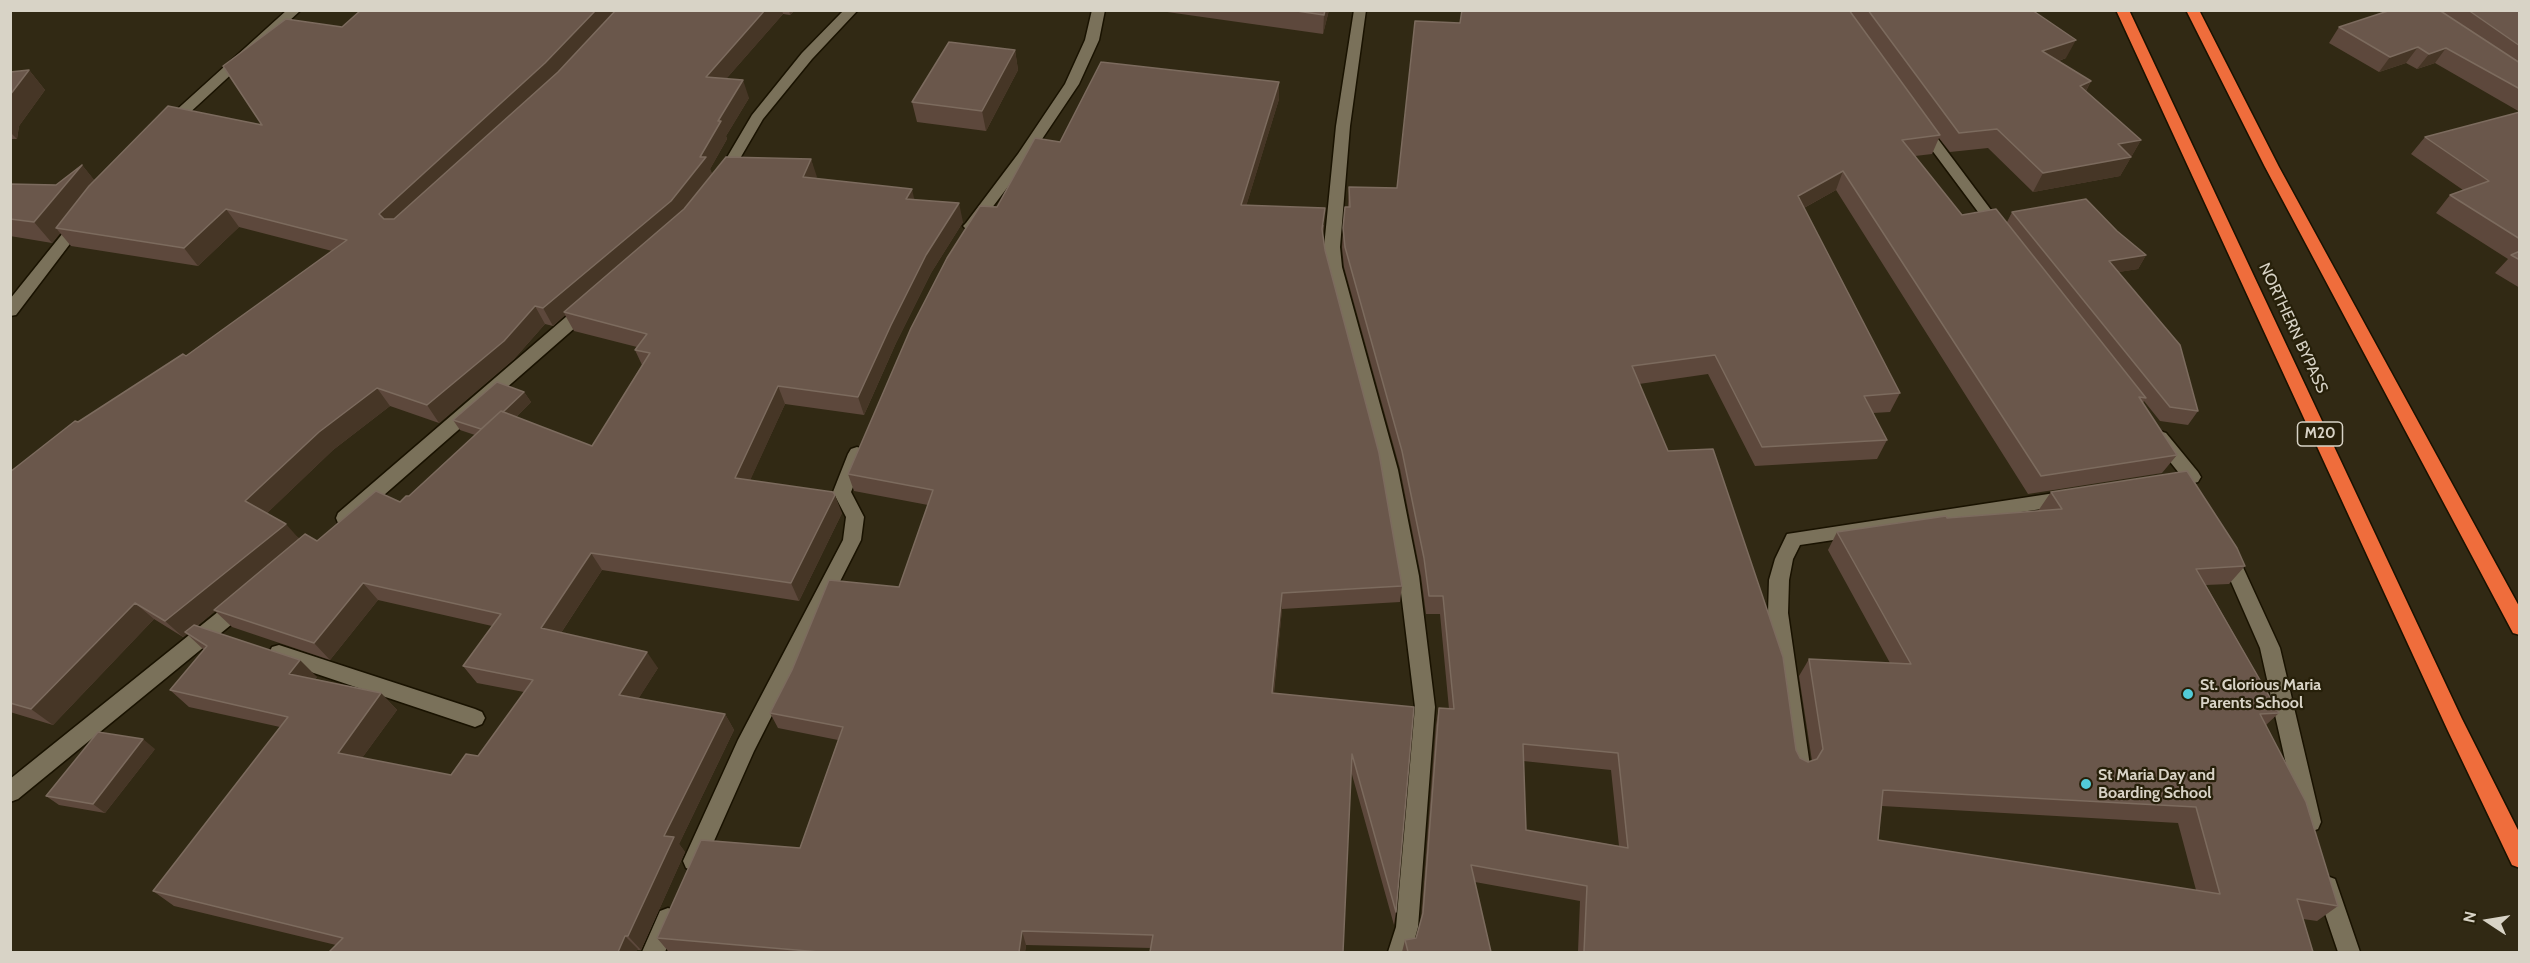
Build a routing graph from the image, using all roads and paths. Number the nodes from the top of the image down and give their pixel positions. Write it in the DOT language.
graph roads {
  1 [pos="295,10"];
  2 [pos="852,10"];
  3 [pos="1099,10"];
  4 [pos="1360,10"];
  5 [pos="2122,10"];
  6 [pos="2192,10"];
  7 [pos="1912,114"];
  8 [pos="153,139"];
  9 [pos="712,190"];
  10 [pos="90,208"];
  11 [pos="960,244"];
  12 [pos="2010,244"];
  13 [pos="596,301"];
  14 [pos="10,311"];
  15 [pos="2150,425"];
  16 [pos="863,441"];
  17 [pos="2192,477"];
  18 [pos="2154,485"];
  19 [pos="2082,495"];
  20 [pos="2201,496"];
  21 [pos="328,532"];
  22 [pos="2219,534"];
  23 [pos="255,593"];
  24 [pos="2520,627"];
  25 [pos="209,630"];
  26 [pos="231,638"];
  27 [pos="264,649"];
  28 [pos="475,718"];
  29 [pos="1799,766"];
  30 [pos="10,792"];
  31 [pos="2314,842"];
  32 [pos="2520,858"];
  33 [pos="2320,864"];
  34 [pos="687,877"];
  35 [pos="677,898"];
  36 [pos="653,952"];
  37 [pos="1400,952"];
  38 [pos="2349,952"];
  1 -- 8 [label="street"];
  2 -- 9 [label="street"];
  3 -- 11 [label="street"];
  4 -- 37 [label="street"];
  5 -- 32 [label="highway, NORTHERN BYPASS / M20"];
  6 -- 24 [label="highway"];
  7 -- 12 [label="street"];
  10 -- 14 [label="street"];
  13 -- 21 [label="street"];
  15 -- 17 [label="street"];
  16 -- 34 [label="street"];
  17 -- 18 [label="street"];
  17 -- 20 [label="street"];
  19 -- 29 [label="street"];
  22 -- 31 [label="street"];
  23 -- 25 [label="street"];
  25 -- 26 [label="street"];
  25 -- 30 [label="street"];
  27 -- 28 [label="street"];
  33 -- 38 [label="street"];
  35 -- 36 [label="street"];
}
